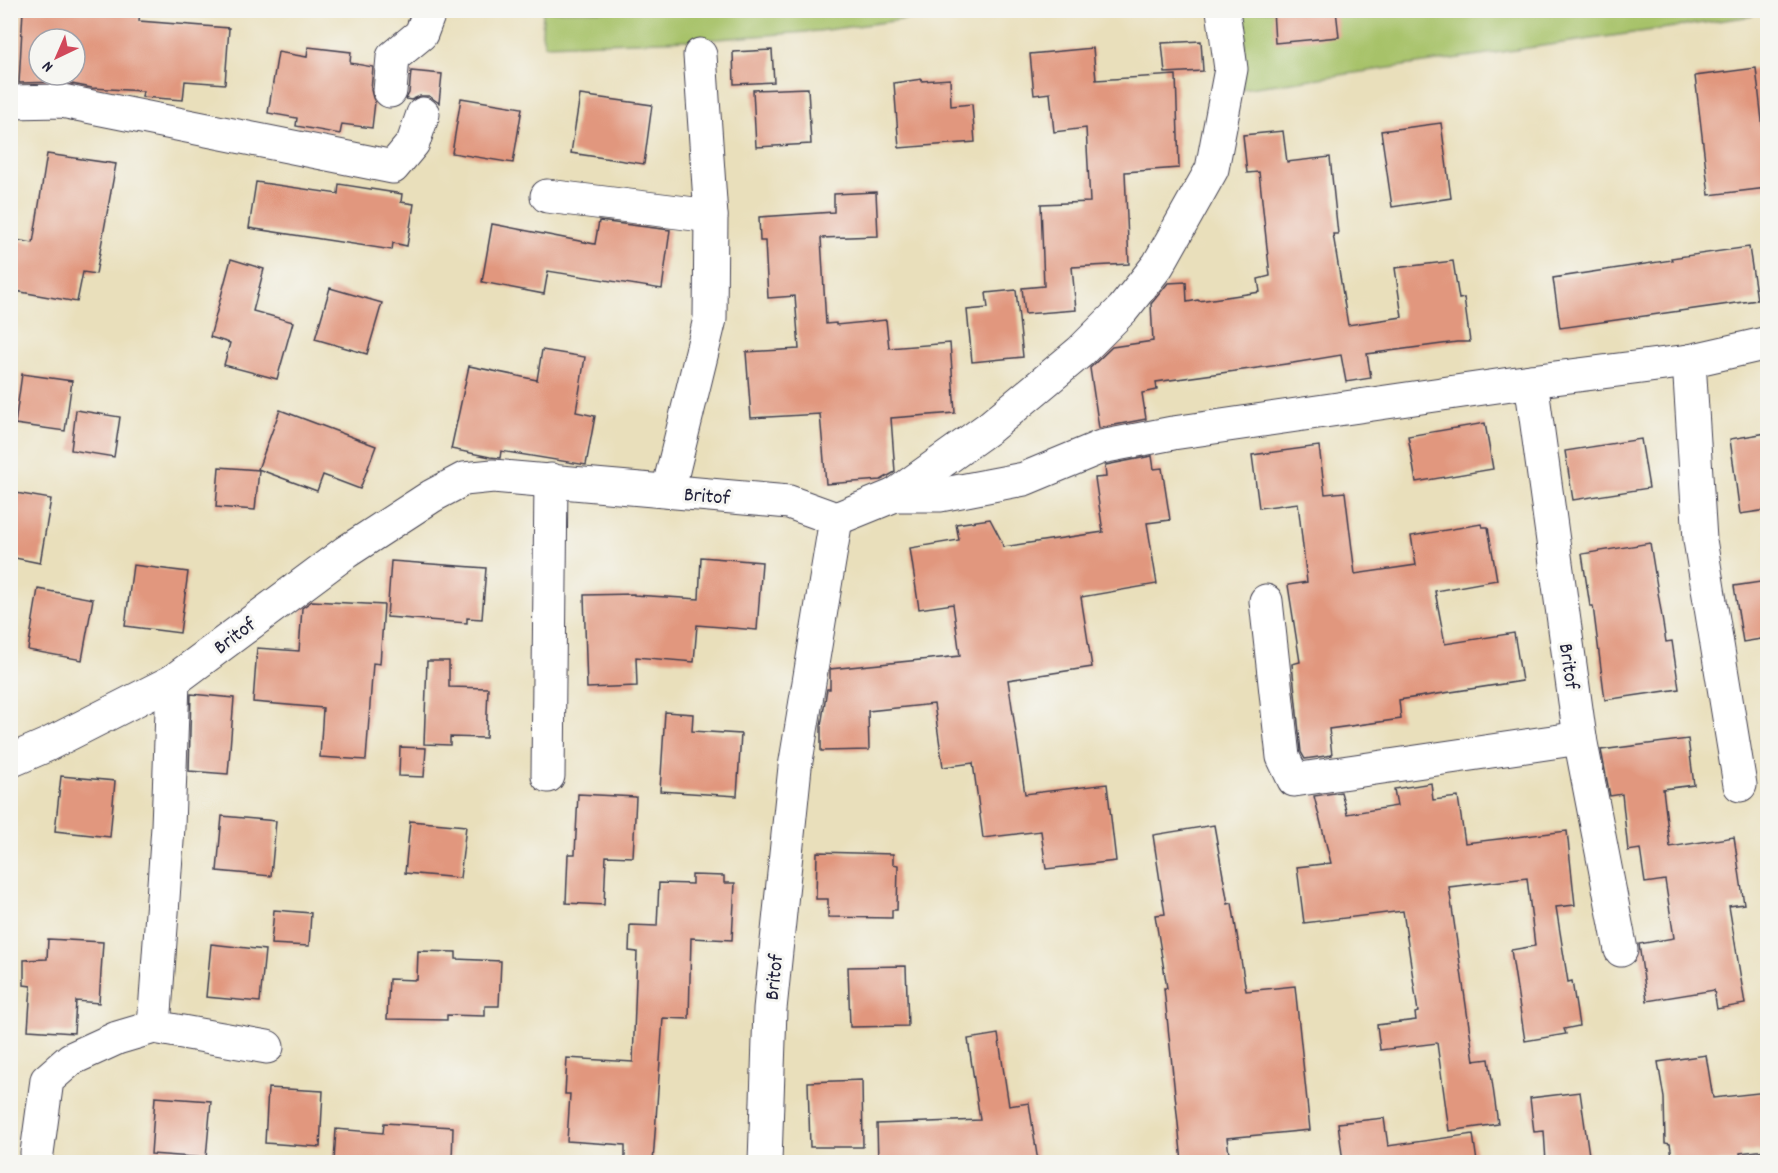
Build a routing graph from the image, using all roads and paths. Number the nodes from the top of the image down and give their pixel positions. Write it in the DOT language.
graph roads {
  1 [pos="430,10"];
  2 [pos="1223,10"];
  3 [pos="700,55"];
  4 [pos="390,91"];
  5 [pos="10,102"];
  6 [pos="423,114"];
  7 [pos="547,196"];
  8 [pos="711,216"];
  9 [pos="1767,343"];
  10 [pos="1689,361"];
  11 [pos="1531,381"];
  12 [pos="550,480"];
  13 [pos="668,491"];
  14 [pos="895,495"];
  15 [pos="836,519"];
  16 [pos="1266,601"];
  17 [pos="173,681"];
  18 [pos="1580,738"];
  19 [pos="10,761"];
  20 [pos="548,776"];
  21 [pos="1740,785"];
  22 [pos="1621,950"];
  23 [pos="154,1028"];
  24 [pos="267,1047"];
  25 [pos="37,1153"];
  26 [pos="765,1162"];
  1 -- 4 [label="street"];
  2 -- 14 [label="street"];
  3 -- 8 [label="street"];
  5 -- 6 [label="street"];
  7 -- 8 [label="street"];
  8 -- 13 [label="street"];
  9 -- 10 [label="street"];
  10 -- 11 [label="street"];
  10 -- 21 [label="street"];
  11 -- 14 [label="street"];
  11 -- 18 [label="street, Britof"];
  12 -- 13 [label="street, Britof"];
  12 -- 17 [label="street, Britof"];
  12 -- 20 [label="street"];
  13 -- 15 [label="street, Britof"];
  14 -- 15 [label="street"];
  15 -- 26 [label="street, Britof"];
  16 -- 18 [label="street"];
  17 -- 19 [label="street, Britof"];
  17 -- 23 [label="street"];
  18 -- 22 [label="street, Britof"];
  23 -- 24 [label="street"];
  23 -- 25 [label="street"];
}
